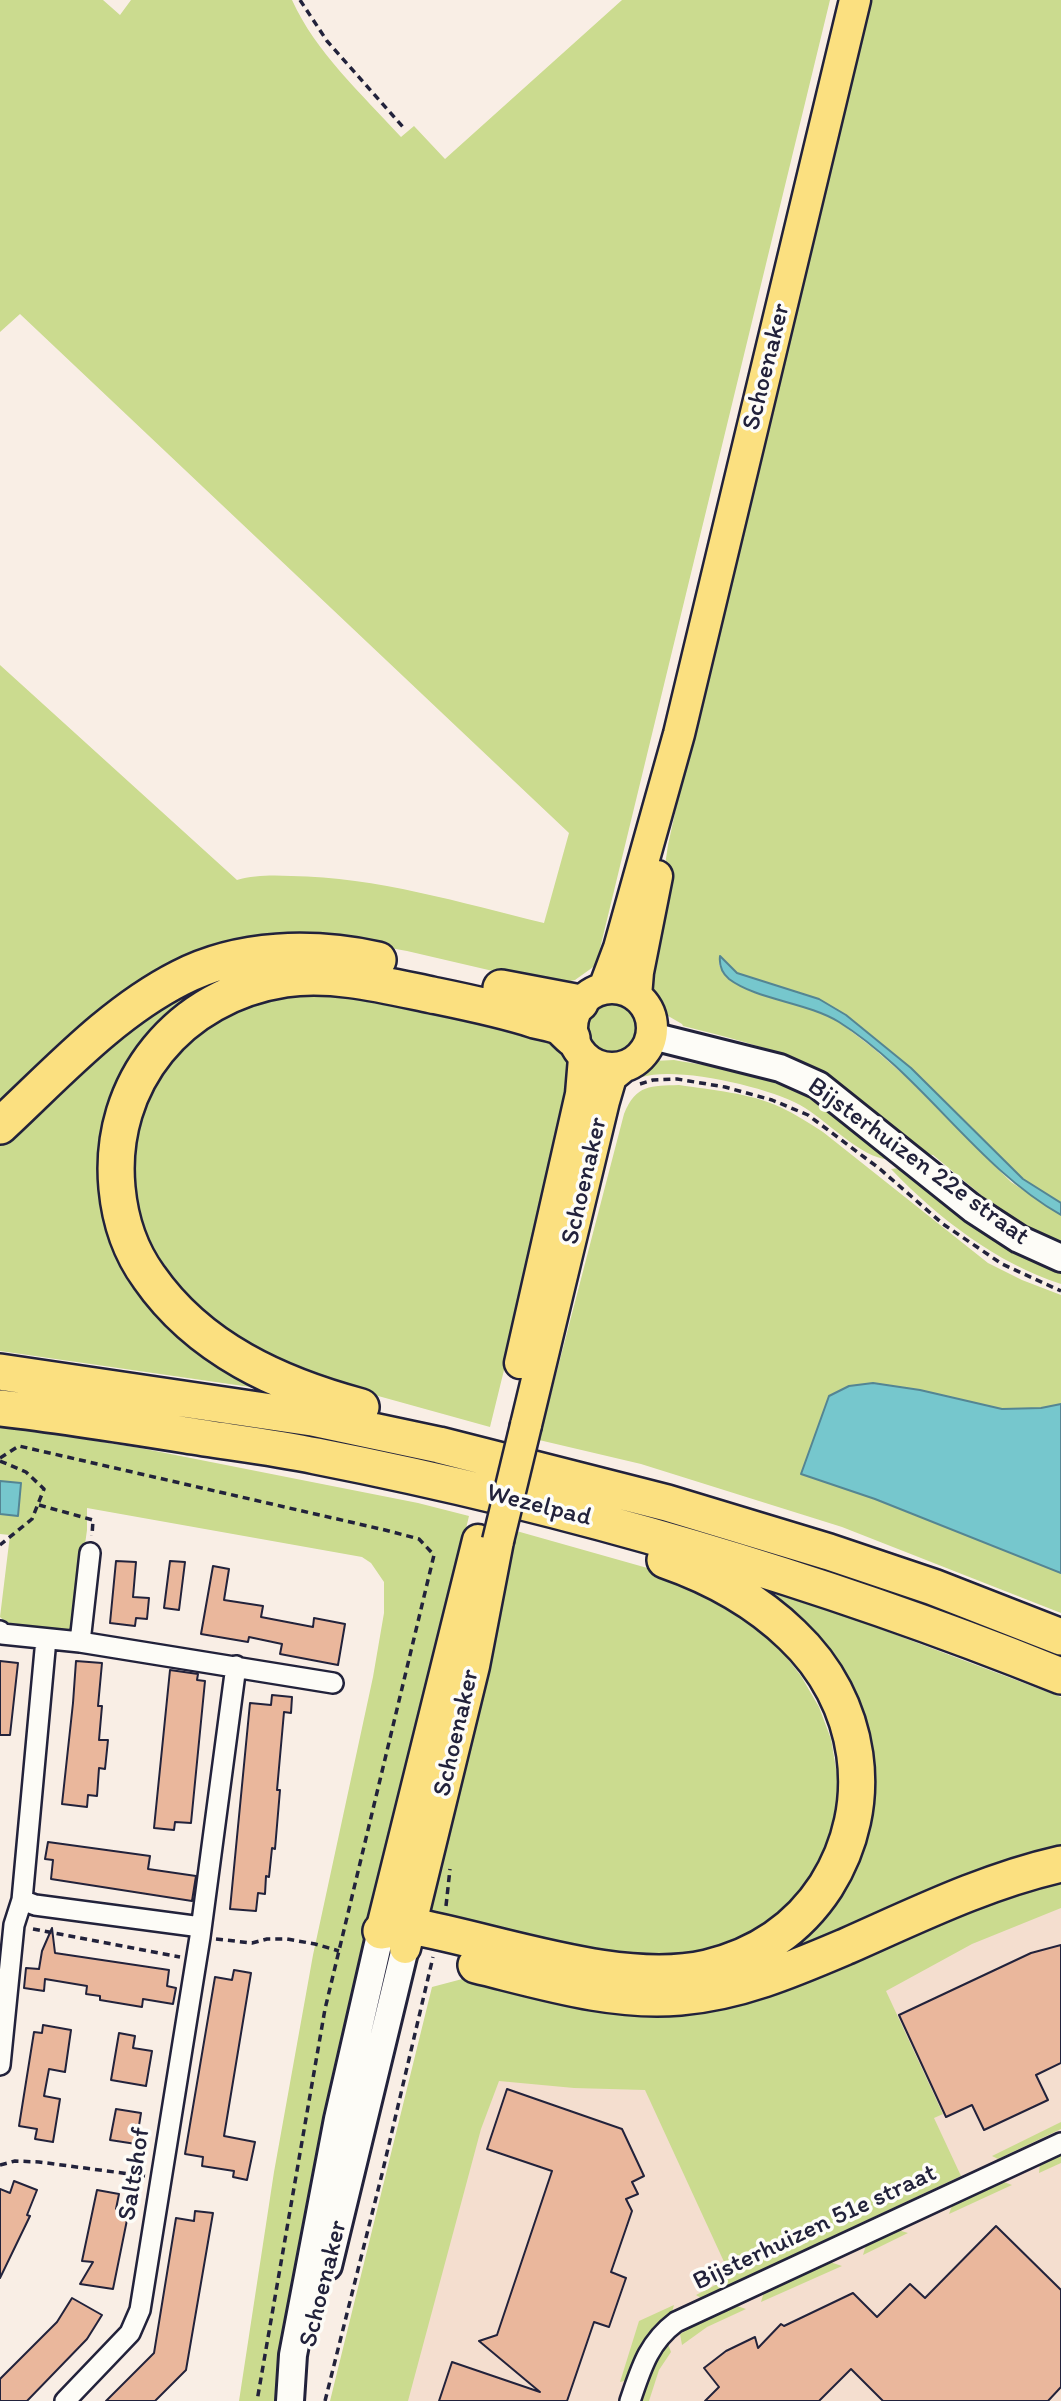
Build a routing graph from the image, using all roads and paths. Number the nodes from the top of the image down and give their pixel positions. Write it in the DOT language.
graph roads {
  1 [pos="300,0"];
  2 [pos="855,0"];
  3 [pos="403,127"];
  4 [pos="679,734"];
  5 [pos="592,996"];
  6 [pos="636,996"];
  7 [pos="652,1036"];
  8 [pos="578,1048"];
  9 [pos="622,1068"];
  10 [pos="653,1080"];
  11 [pos="0,1126"];
  12 [pos="1061,1258"];
  13 [pos="1061,1291"];
  14 [pos="0,1372"];
  15 [pos="0,1408"];
  16 [pos="517,1423"];
  17 [pos="439,1444"];
  18 [pos="0,1460"];
  19 [pos="38,1505"];
  20 [pos="566,1512"];
  21 [pos="0,1545"];
  22 [pos="90,1553"];
  23 [pos="0,1631"];
  24 [pos="1061,1637"];
  25 [pos="46,1639"];
  26 [pos="80,1642"];
  27 [pos="236,1666"];
  28 [pos="1061,1676"];
  29 [pos="333,1683"];
  30 [pos="450,1857"];
  31 [pos="1061,1864"];
  32 [pos="22,1900"];
  33 [pos="7,1924"];
  34 [pos="200,1932"];
  35 [pos="414,1938"];
  36 [pos="338,1951"];
  37 [pos="195,1960"];
  38 [pos="0,2066"];
  39 [pos="1061,2143"];
  40 [pos="0,2165"];
  41 [pos="161,2177"];
  42 [pos="290,2400"];
  43 [pos="65,2401"];
  44 [pos="257,2401"];
  45 [pos="325,2401"];
  46 [pos="630,2401"];
  1 -- 3 [label="path"];
  2 -- 4 [label="main road, Schoenaker"];
  4 -- 5 [label="main road, Schoenaker"];
  4 -- 6 [label="main road, Schoenaker"];
  5 -- 6 [label="main road"];
  5 -- 8 [label="main road"];
  5 -- 11 [label="highway"];
  6 -- 7 [label="main road"];
  7 -- 9 [label="main road"];
  7 -- 12 [label="main road, Bijsterhuizen 22e straat"];
  8 -- 9 [label="main road"];
  8 -- 16 [label="main road, Schoenaker"];
  8 -- 17 [label="highway"];
  9 -- 16 [label="main road, Schoenaker"];
  10 -- 13 [label="path, Bijsterhuizen 22e straat"];
  14 -- 17 [label="highway, Wezelpad"];
  15 -- 20 [label="highway, Wezelpad"];
  16 -- 35 [label="main road, Schoenaker, bridge"];
  17 -- 24 [label="highway, Wezelpad"];
  18 -- 19 [label="path"];
  18 -- 36 [label="path"];
  19 -- 21 [label="path"];
  19 -- 22 [label="path"];
  20 -- 28 [label="highway, Wezelpad"];
  20 -- 35 [label="highway"];
  22 -- 26 [label="street"];
  23 -- 25 [label="street"];
  25 -- 26 [label="street"];
  25 -- 32 [label="street"];
  26 -- 27 [label="street"];
  27 -- 29 [label="street"];
  27 -- 34 [label="street, Saltshof"];
  30 -- 35 [label="path, Schoenaker"];
  31 -- 35 [label="highway"];
  32 -- 33 [label="street"];
  32 -- 34 [label="street"];
  33 -- 37 [label="path"];
  33 -- 38 [label="street"];
  34 -- 36 [label="path"];
  34 -- 37 [label="street, Saltshof"];
  35 -- 42 [label="main road, Schoenaker"];
  35 -- 45 [label="path, Schoenaker"];
  36 -- 44 [label="path"];
  37 -- 41 [label="street, Saltshof"];
  39 -- 46 [label="street, Bijsterhuizen 51e straat"];
  40 -- 41 [label="path"];
  41 -- 43 [label="street, Saltshof"];
}
